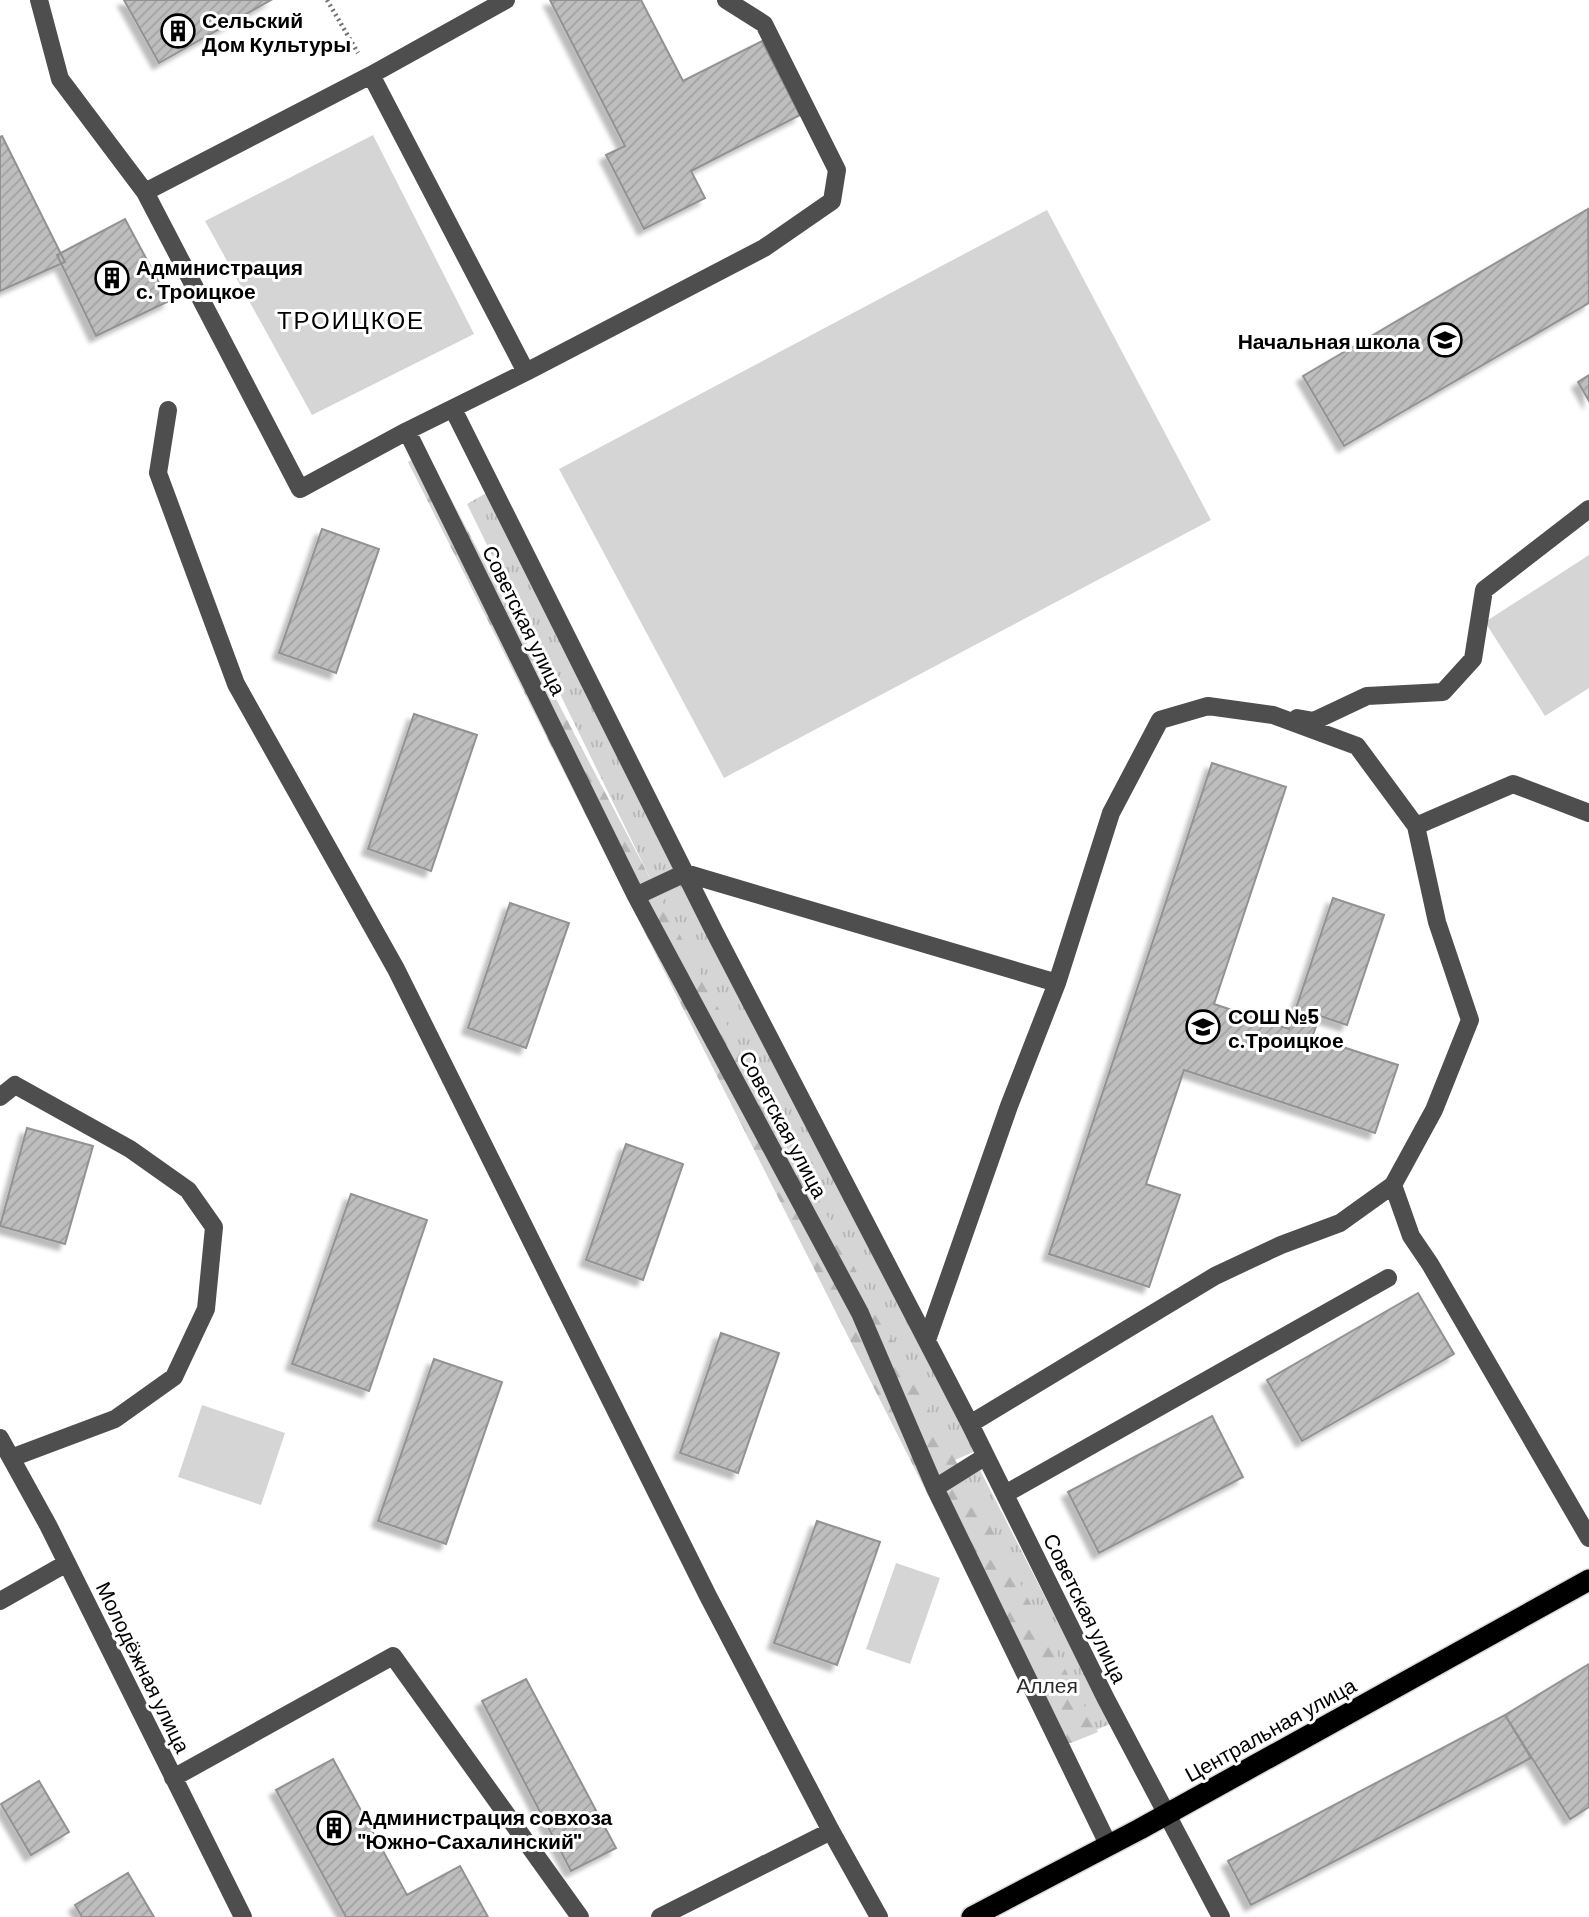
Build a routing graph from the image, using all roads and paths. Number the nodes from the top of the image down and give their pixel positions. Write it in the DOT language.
graph roads {
  1 [pos="38,0"];
  2 [pos="327,0"];
  3 [pos="506,0"];
  4 [pos="726,0"];
  5 [pos="371,75"];
  6 [pos="145,192"];
  7 [pos="526,372"];
  8 [pos="168,410"];
  9 [pos="453,410"];
  10 [pos="407,431"];
  11 [pos="1589,509"];
  12 [pos="1273,715"];
  13 [pos="1589,813"];
  14 [pos="1416,826"];
  15 [pos="685,873"];
  16 [pos="636,896"];
  17 [pos="1057,983"];
  18 [pos="0,1097"];
  19 [pos="1394,1185"];
  20 [pos="1388,1278"];
  21 [pos="927,1340"];
  22 [pos="970,1424"];
  23 [pos="0,1438"];
  24 [pos="986,1456"];
  25 [pos="11,1458"];
  26 [pos="935,1488"];
  27 [pos="1005,1494"];
  28 [pos="1589,1538"];
  29 [pos="67,1563"];
  30 [pos="1589,1580"];
  31 [pos="0,1601"];
  32 [pos="173,1778"];
  33 [pos="1168,1814"];
  34 [pos="831,1831"];
  35 [pos="1108,1844"];
  36 [pos="243,1917"];
  37 [pos="580,1917"];
  38 [pos="660,1917"];
  39 [pos="879,1917"];
  40 [pos="972,1917"];
  41 [pos="1221,1917"];
  1 -- 6 [label="street"];
  2 -- 5 [label="path"];
  3 -- 5 [label="street"];
  4 -- 7 [label="street"];
  5 -- 6 [label="street"];
  5 -- 7 [label="street"];
  6 -- 10 [label="street"];
  7 -- 9 [label="street"];
  8 -- 34 [label="street"];
  9 -- 10 [label="street"];
  9 -- 15 [label="street, Советская улица"];
  10 -- 16 [label="street, Советская улица"];
  11 -- 12 [label="street"];
  12 -- 14 [label="street"];
  12 -- 17 [label="street"];
  13 -- 14 [label="street"];
  14 -- 19 [label="street"];
  15 -- 16 [label="street"];
  15 -- 17 [label="street"];
  15 -- 21 [label="street, Советская улица"];
  16 -- 26 [label="street, Советская улица"];
  17 -- 21 [label="street"];
  18 -- 25 [label="street"];
  19 -- 22 [label="street"];
  19 -- 28 [label="street"];
  20 -- 27 [label="street"];
  21 -- 22 [label="street, Советская улица"];
  22 -- 24 [label="street, Советская улица"];
  23 -- 25 [label="street, Молодёжная улица"];
  24 -- 26 [label="street"];
  24 -- 27 [label="street, Советская улица"];
  25 -- 29 [label="street, Молодёжная улица"];
  26 -- 35 [label="street, Советская улица"];
  27 -- 33 [label="street, Советская улица"];
  29 -- 31 [label="street"];
  29 -- 32 [label="street, Молодёжная улица"];
  30 -- 33 [label="highway, Центральная улица"];
  32 -- 36 [label="street, Молодёжная улица"];
  32 -- 37 [label="street"];
  33 -- 35 [label="highway, Центральная улица"];
  33 -- 41 [label="street, Советская улица"];
  34 -- 38 [label="street"];
  34 -- 39 [label="street"];
  35 -- 40 [label="highway, Центральная улица"];
}
